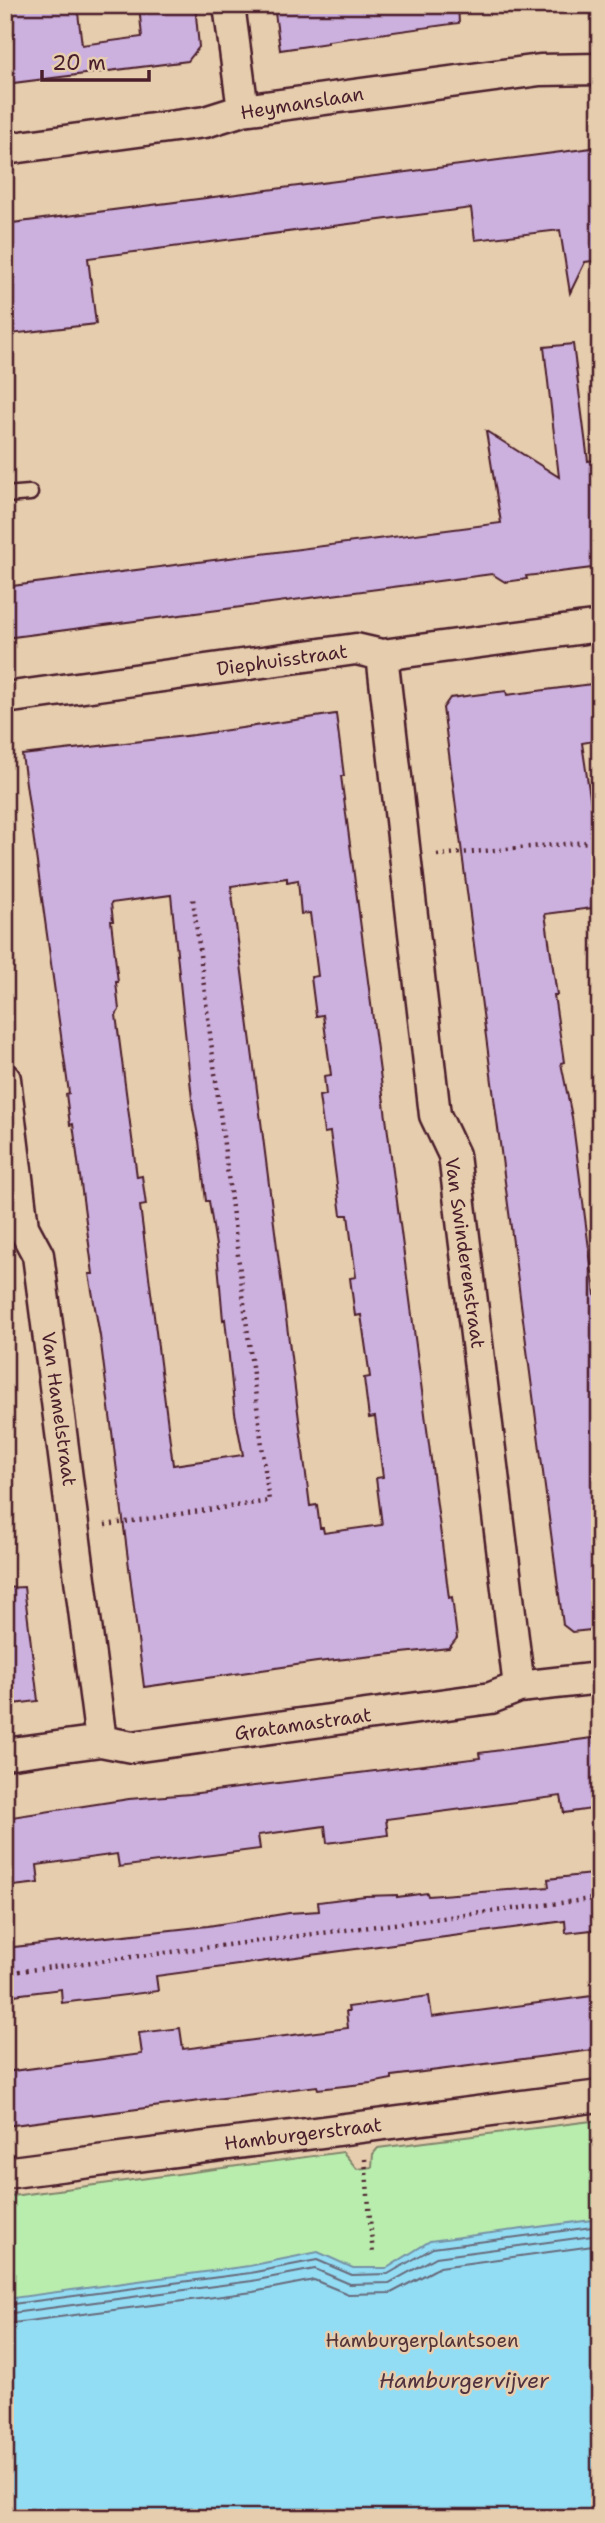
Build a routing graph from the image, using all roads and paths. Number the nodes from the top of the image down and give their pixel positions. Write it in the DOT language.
graph roads {
  1 [pos="229,5"];
  2 [pos="600,69"];
  3 [pos="243,110"];
  4 [pos="5,149"];
  5 [pos="30,493"];
  6 [pos="5,495"];
  7 [pos="600,625"];
  8 [pos="382,655"];
  9 [pos="5,698"];
  10 [pos="600,841"];
  11 [pos="405,858"];
  12 [pos="193,899"];
  13 [pos="5,1079"];
  14 [pos="75,1529"];
  15 [pos="600,1678"];
  16 [pos="519,1687"];
  17 [pos="101,1741"];
  18 [pos="5,1754"];
  19 [pos="600,1898"];
  20 [pos="5,1973"];
  21 [pos="600,2096"];
  22 [pos="362,2127"];
  23 [pos="5,2173"];
  24 [pos="373,2255"];
  1 -- 3 [label="street"];
  2 -- 3 [label="street, Heymanslaan"];
  3 -- 4 [label="street, Heymanslaan"];
  5 -- 6 [label="lane"];
  7 -- 8 [label="street, Diephuisstraat"];
  8 -- 9 [label="street, Diephuisstraat"];
  8 -- 11 [label="street, Van Swinderenstraat"];
  10 -- 11 [label="path"];
  11 -- 16 [label="street, Van Swinderenstraat"];
  12 -- 14 [label="path"];
  13 -- 14 [label="street, Van Hamelstraat"];
  14 -- 17 [label="street, Van Hamelstraat"];
  15 -- 16 [label="street, Gratamastraat"];
  16 -- 17 [label="street, Gratamastraat"];
  17 -- 18 [label="street, Gratamastraat"];
  19 -- 20 [label="path"];
  21 -- 22 [label="street, Hamburgerstraat"];
  22 -- 23 [label="street, Hamburgerstraat"];
  22 -- 24 [label="path"];
}
